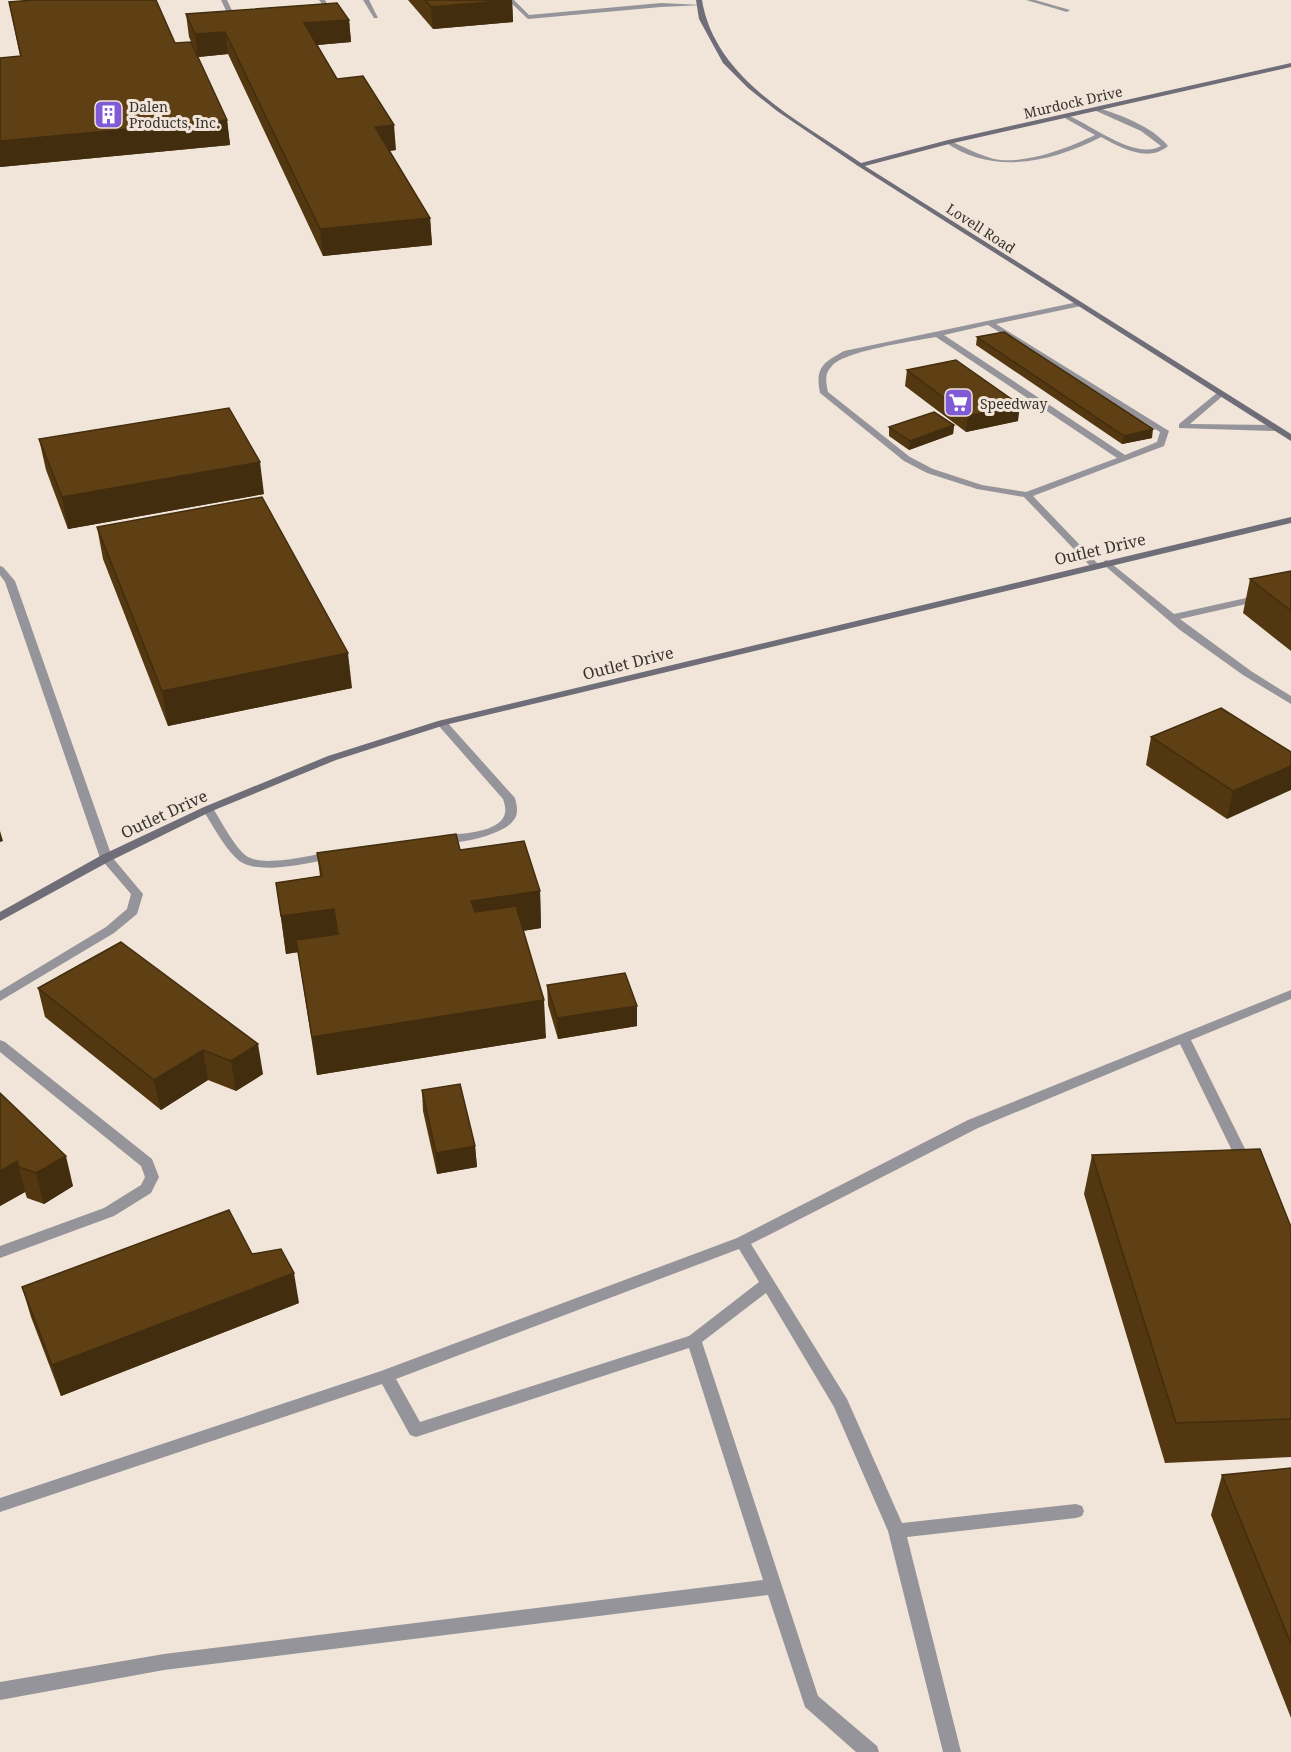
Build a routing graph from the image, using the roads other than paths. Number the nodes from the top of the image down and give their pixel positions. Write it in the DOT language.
graph roads {
  1 [pos="224,0"];
  2 [pos="322,0"];
  3 [pos="366,0"];
  4 [pos="511,0"];
  5 [pos="1029,0"];
  6 [pos="700,3"];
  7 [pos="1067,10"];
  8 [pos="326,16"];
  9 [pos="376,17"];
  10 [pos="247,23"];
  11 [pos="1291,65"];
  12 [pos="1096,109"];
  13 [pos="1065,116"];
  14 [pos="1097,132"];
  15 [pos="948,142"];
  16 [pos="860,165"];
  17 [pos="1078,304"];
  18 [pos="989,323"];
  19 [pos="937,334"];
  20 [pos="1221,394"];
  21 [pos="1182,426"];
  22 [pos="1274,428"];
  23 [pos="1165,431"];
  24 [pos="1291,438"];
  25 [pos="1124,458"];
  26 [pos="1027,495"];
  27 [pos="1291,520"];
  28 [pos="1107,563"];
  29 [pos="1095,566"];
  30 [pos="0,569"];
  31 [pos="1291,591"];
  32 [pos="1168,615"];
  33 [pos="1291,700"];
  34 [pos="442,723"];
  35 [pos="208,809"];
  36 [pos="431,841"];
  37 [pos="349,853"];
  38 [pos="106,858"];
  39 [pos="0,917"];
  40 [pos="1291,994"];
  41 [pos="0,997"];
  42 [pos="1184,1038"];
  43 [pos="0,1045"];
  44 [pos="1250,1172"];
  45 [pos="742,1242"];
  46 [pos="0,1252"];
  47 [pos="767,1284"];
  48 [pos="694,1340"];
  49 [pos="386,1376"];
  50 [pos="0,1505"];
  51 [pos="1076,1511"];
  52 [pos="897,1531"];
  53 [pos="774,1586"];
  54 [pos="0,1690"];
  55 [pos="870,1752"];
  56 [pos="952,1752"];
  1 -- 10 [label="lane"];
  2 -- 8 [label="lane"];
  3 -- 9 [label="lane"];
  4 -- 6 [label="lane"];
  5 -- 7 [label="lane"];
  6 -- 16 [label="main road, Lovell Road"];
  11 -- 12 [label="main road, Murdock Drive"];
  12 -- 13 [label="main road, Murdock Drive"];
  12 -- 14 [label="lane"];
  13 -- 14 [label="lane"];
  13 -- 15 [label="main road, Murdock Drive"];
  14 -- 15 [label="lane"];
  15 -- 16 [label="main road, Murdock Drive"];
  16 -- 17 [label="main road, Lovell Road"];
  17 -- 18 [label="lane"];
  17 -- 20 [label="main road, Lovell Road"];
  18 -- 19 [label="lane"];
  18 -- 23 [label="lane"];
  19 -- 25 [label="lane"];
  19 -- 26 [label="lane"];
  20 -- 21 [label="lane"];
  20 -- 22 [label="main road, Lovell Road"];
  21 -- 22 [label="lane"];
  21 -- 23 [label="lane"];
  22 -- 24 [label="main road, Lovell Road"];
  23 -- 25 [label="lane"];
  25 -- 26 [label="lane"];
  26 -- 29 [label="lane"];
  27 -- 28 [label="main road, Outlet Drive"];
  28 -- 29 [label="main road, Outlet Drive"];
  28 -- 32 [label="lane"];
  29 -- 34 [label="main road, Outlet Drive"];
  30 -- 38 [label="lane"];
  31 -- 32 [label="lane"];
  32 -- 33 [label="lane"];
  34 -- 35 [label="main road, Outlet Drive"];
  34 -- 36 [label="lane"];
  35 -- 37 [label="lane"];
  35 -- 38 [label="main road, Outlet Drive"];
  38 -- 39 [label="main road, Outlet Drive"];
  38 -- 41 [label="lane"];
  40 -- 42 [label="lane"];
  42 -- 44 [label="lane"];
  42 -- 45 [label="lane"];
  43 -- 46 [label="lane"];
  45 -- 47 [label="lane"];
  45 -- 49 [label="lane"];
  47 -- 48 [label="lane"];
  47 -- 52 [label="lane"];
  48 -- 49 [label="lane"];
  48 -- 53 [label="lane"];
  49 -- 50 [label="lane"];
  51 -- 52 [label="lane"];
  52 -- 56 [label="lane"];
  53 -- 54 [label="lane"];
  53 -- 55 [label="lane"];
}
